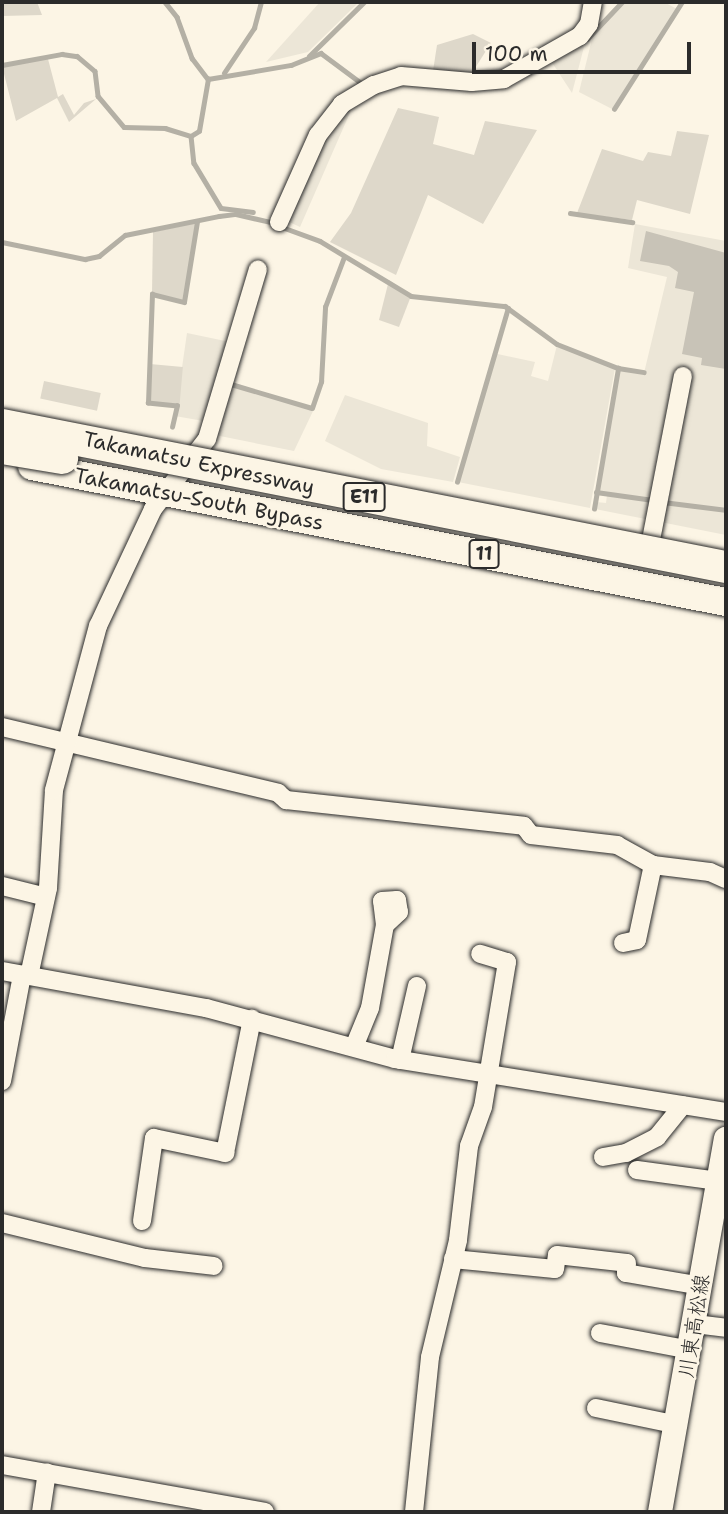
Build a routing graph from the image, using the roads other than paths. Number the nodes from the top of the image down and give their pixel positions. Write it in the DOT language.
graph roads {
  1 [pos="593,2"];
  2 [pos="279,222"];
  3 [pos="258,269"];
  4 [pos="683,376"];
  5 [pos="2,415"];
  6 [pos="2,425"];
  7 [pos="2,448"];
  8 [pos="198,451"];
  9 [pos="2,460"];
  10 [pos="166,492"];
  11 [pos="651,540"];
  12 [pos="726,555"];
  13 [pos="726,567"];
  14 [pos="726,589"];
  15 [pos="726,602"];
  16 [pos="2,727"];
  17 [pos="66,741"];
  18 [pos="653,865"];
  19 [pos="726,880"];
  20 [pos="2,886"];
  21 [pos="46,897"];
  22 [pos="385,925"];
  23 [pos="623,943"];
  24 [pos="480,954"];
  25 [pos="2,971"];
  26 [pos="25,976"];
  27 [pos="417,986"];
  28 [pos="252,1019"];
  29 [pos="354,1047"];
  30 [pos="400,1060"];
  31 [pos="488,1075"];
  32 [pos="2,1081"];
  33 [pos="683,1105"];
  34 [pos="726,1112"];
  35 [pos="726,1139"];
  36 [pos="603,1157"];
  37 [pos="637,1170"];
  38 [pos="718,1181"];
  39 [pos="142,1221"];
  40 [pos="2,1223"];
  41 [pos="453,1259"];
  42 [pos="214,1266"];
  43 [pos="701,1286"];
  44 [pos="695,1324"];
  45 [pos="726,1328"];
  46 [pos="600,1332"];
  47 [pos="691,1350"];
  48 [pos="596,1408"];
  49 [pos="678,1425"];
  50 [pos="2,1465"];
  51 [pos="47,1472"];
  52 [pos="41,1512"];
  53 [pos="265,1512"];
  54 [pos="414,1512"];
  55 [pos="660,1512"];
  1 -- 2 [label="street"];
  3 -- 8 [label="street"];
  4 -- 11 [label="street"];
  5 -- 8 [label="highway, 11"];
  6 -- 13 [label="highway, Takamatsu Expressway / E11, bridge"];
  7 -- 14 [label="highway, Takamatsu Expressway / E11, bridge"];
  8 -- 10 [label="street"];
  8 -- 11 [label="highway, 11"];
  9 -- 10 [label="highway, Takamatsu-South Bypass / 11"];
  10 -- 15 [label="highway, Takamatsu-South Bypass / 11"];
  10 -- 17 [label="street"];
  11 -- 12 [label="highway, 11"];
  16 -- 17 [label="street"];
  17 -- 18 [label="street"];
  17 -- 21 [label="street"];
  18 -- 19 [label="street"];
  18 -- 23 [label="street"];
  20 -- 21 [label="street"];
  21 -- 26 [label="street"];
  22 -- 29 [label="street"];
  24 -- 31 [label="street"];
  25 -- 26 [label="street"];
  26 -- 28 [label="street"];
  26 -- 32 [label="street"];
  27 -- 30 [label="street"];
  28 -- 29 [label="street"];
  28 -- 39 [label="street"];
  29 -- 30 [label="street"];
  30 -- 31 [label="street"];
  31 -- 33 [label="street"];
  31 -- 41 [label="street"];
  33 -- 34 [label="street"];
  33 -- 36 [label="street"];
  35 -- 38 [label="main road, 川東高松線"];
  37 -- 38 [label="street"];
  38 -- 43 [label="main road, 川東高松線"];
  40 -- 42 [label="street"];
  41 -- 43 [label="street"];
  41 -- 54 [label="street"];
  43 -- 44 [label="main road, 川東高松線"];
  44 -- 45 [label="street"];
  44 -- 47 [label="main road, 川東高松線"];
  46 -- 47 [label="street"];
  47 -- 49 [label="main road, 川東高松線"];
  48 -- 49 [label="street"];
  49 -- 55 [label="main road, 川東高松線"];
  50 -- 51 [label="street"];
  51 -- 52 [label="street"];
  51 -- 53 [label="street"];
}
